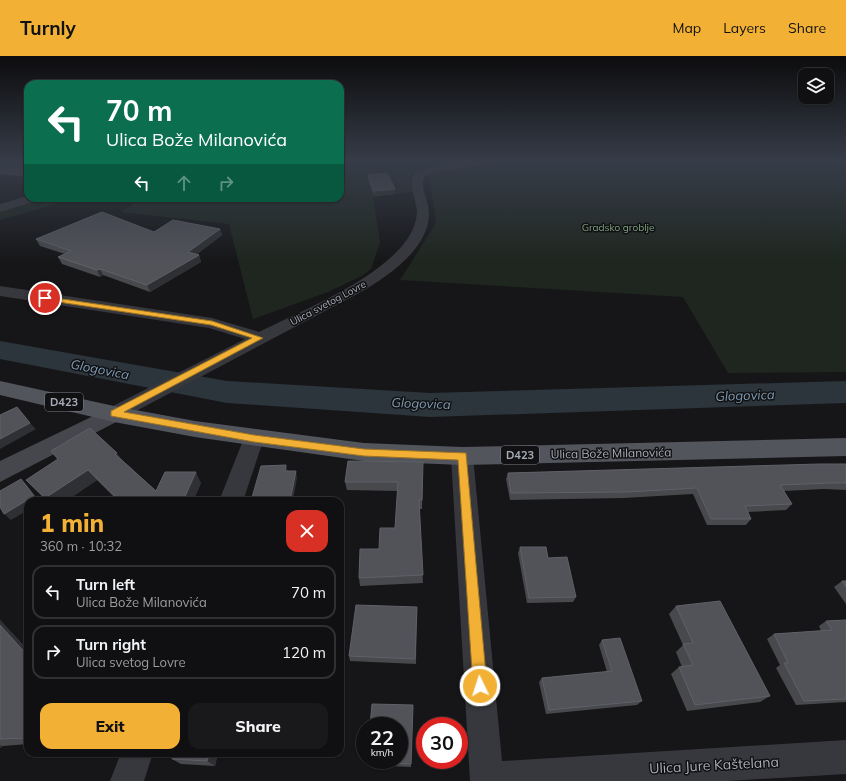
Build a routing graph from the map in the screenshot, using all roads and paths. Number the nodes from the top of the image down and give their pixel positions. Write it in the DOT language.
graph roads {
  1 [pos="419,196"];
  2 [pos="24,201"];
  3 [pos="0,208"];
  4 [pos="0,291"];
  5 [pos="259,338"];
  6 [pos="0,388"];
  7 [pos="114,414"];
  8 [pos="254,438"];
  9 [pos="846,447"];
  10 [pos="462,456"];
  11 [pos="0,472"];
  12 [pos="232,497"];
  13 [pos="136,757"];
  14 [pos="846,757"];
  15 [pos="487,780"];
  16 [pos="127,781"];
  1 -- 5 [label="street, Ulica svetog Lovre"];
  2 -- 3 [label="street"];
  4 -- 5 [label="street"];
  5 -- 7 [label="street, Ulica svetog Lovre"];
  6 -- 7 [label="main road, D423"];
  7 -- 8 [label="main road, Ulica Bože Milanovića / D423"];
  7 -- 11 [label="main road"];
  8 -- 10 [label="main road, Ulica Bože Milanovića / D423"];
  8 -- 12 [label="street"];
  9 -- 10 [label="main road, Ulica Bože Milanovića / D423"];
  10 -- 15 [label="street"];
  13 -- 16 [label="street"];
  14 -- 15 [label="street, Ulica Jure Kaštelana"];
}
